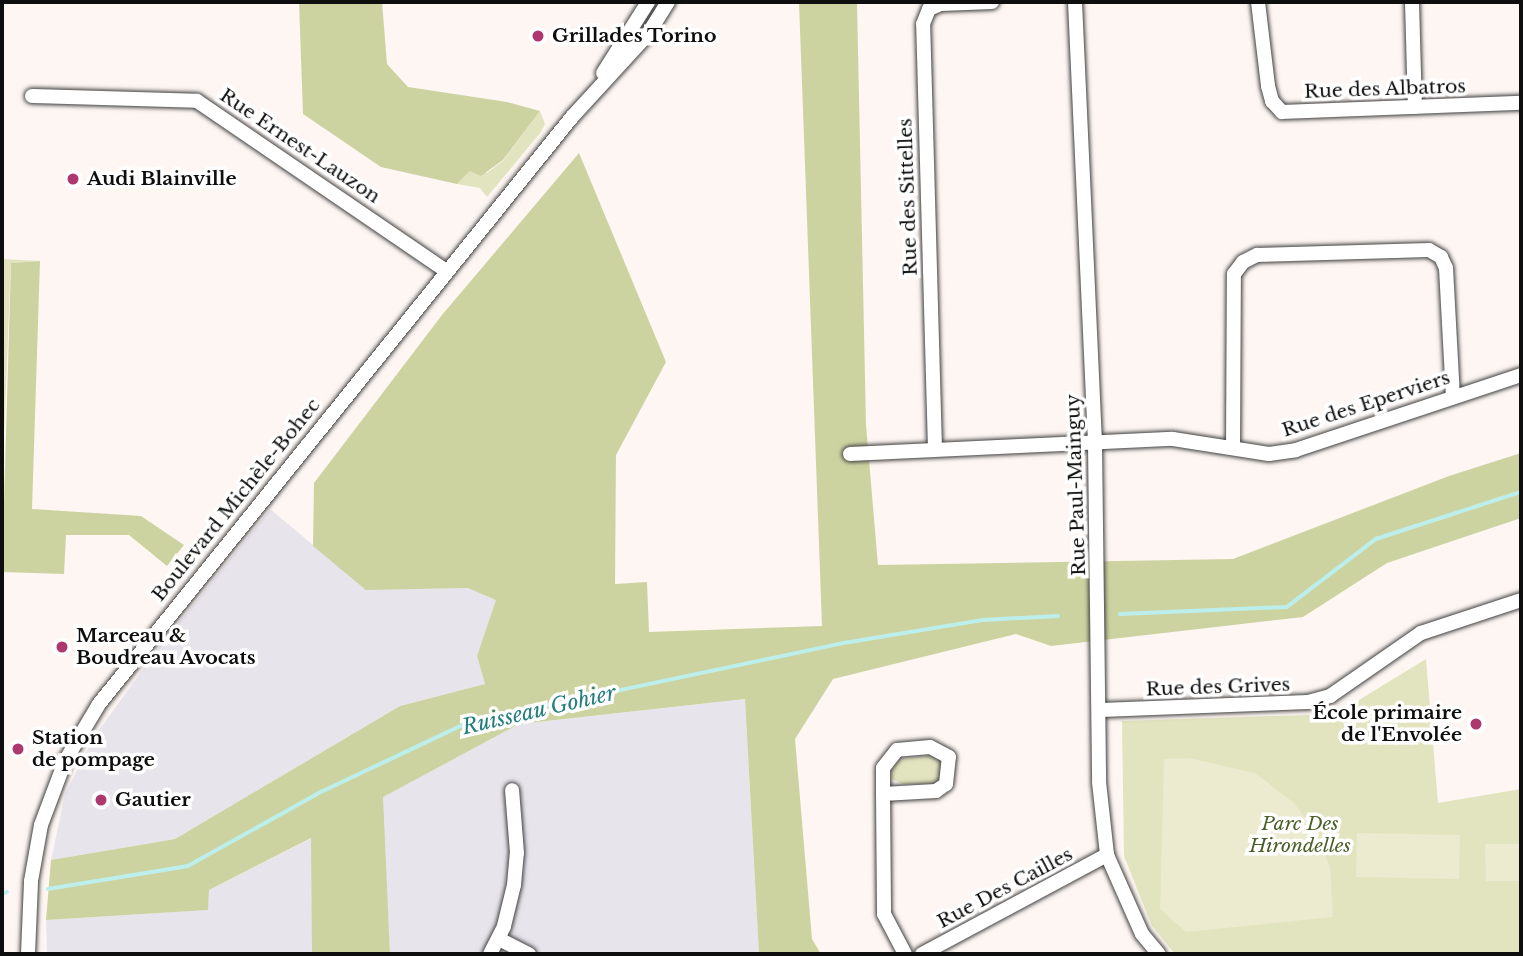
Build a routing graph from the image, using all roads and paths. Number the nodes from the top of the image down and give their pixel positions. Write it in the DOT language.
graph roads {
  1 [pos="648,2"];
  2 [pos="668,2"];
  3 [pos="992,2"];
  4 [pos="1075,2"];
  5 [pos="1258,2"];
  6 [pos="1412,2"];
  7 [pos="32,96"];
  8 [pos="1521,103"];
  9 [pos="1415,107"];
  10 [pos="572,117"];
  11 [pos="446,271"];
  12 [pos="1521,375"];
  13 [pos="1453,397"];
  14 [pos="1095,444"];
  15 [pos="1233,448"];
  16 [pos="934,449"];
  17 [pos="850,454"];
  18 [pos="1521,600"];
  19 [pos="1101,710"];
  20 [pos="512,790"];
  21 [pos="883,794"];
  22 [pos="1107,855"];
  23 [pos="499,939"];
  24 [pos="28,954"];
  25 [pos="490,954"];
  26 [pos="529,954"];
  27 [pos="905,954"];
  28 [pos="922,954"];
  29 [pos="1159,954"];
  1 -- 10 [label="street, Boulevard Michèle-Bohec"];
  2 -- 10 [label="street, Boulevard Michèle-Bohec"];
  3 -- 16 [label="street, Rue des Sittelles"];
  4 -- 14 [label="street, Rue Paul-Mainguy"];
  5 -- 9 [label="street, Rue des Albatros"];
  6 -- 9 [label="street"];
  7 -- 11 [label="street, Rue Ernest-Lauzon"];
  8 -- 9 [label="street, Rue des Albatros"];
  10 -- 11 [label="street, Boulevard Michèle-Bohec"];
  11 -- 24 [label="street, Boulevard Michèle-Bohec"];
  12 -- 13 [label="street, Rue des Eperviers"];
  13 -- 15 [label="street, Rue des Eperviers"];
  13 -- 15 [label="street"];
  14 -- 15 [label="street, Rue des Eperviers"];
  14 -- 16 [label="street, Rue des Eperviers"];
  14 -- 19 [label="street, Rue Paul-Mainguy"];
  16 -- 17 [label="street, Rue des Eperviers"];
  18 -- 19 [label="street, Rue des Grives"];
  19 -- 22 [label="street, Rue Paul-Mainguy"];
  20 -- 23 [label="street"];
  21 -- 21 [label="street"];
  21 -- 27 [label="street"];
  22 -- 28 [label="street, Rue Des Cailles"];
  22 -- 29 [label="street, Rue Paul-Mainguy"];
  23 -- 25 [label="street"];
  23 -- 26 [label="street"];
}
